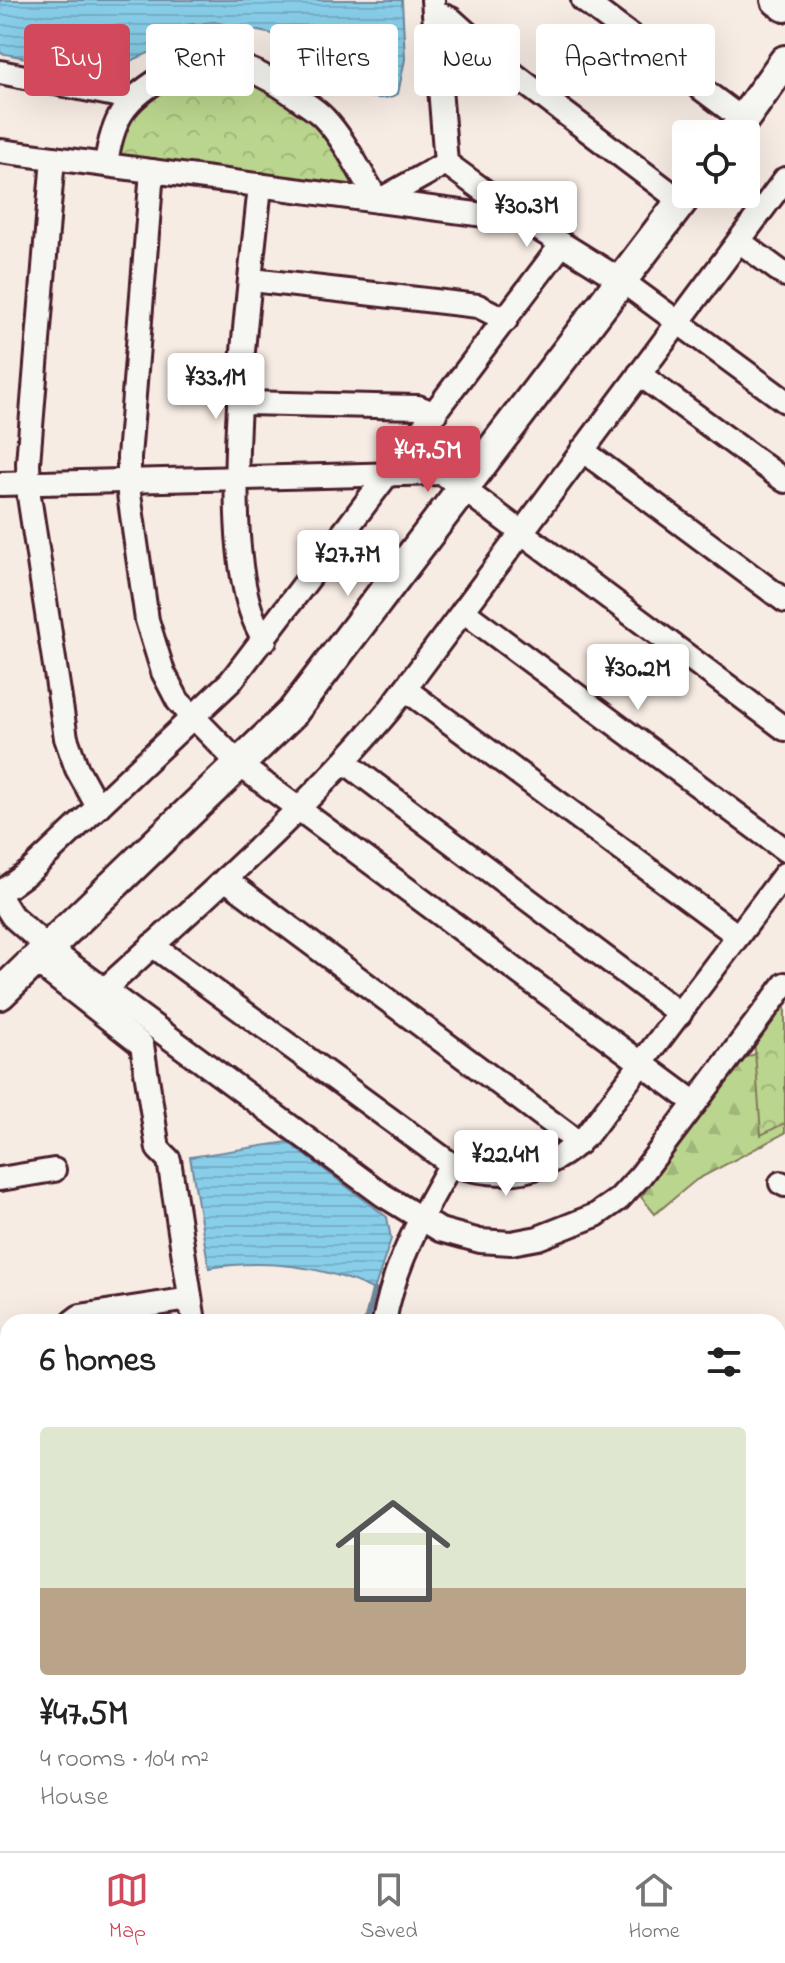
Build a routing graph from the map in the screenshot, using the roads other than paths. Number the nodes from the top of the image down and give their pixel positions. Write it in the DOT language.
graph roads {
  1 [pos="583,0"];
  2 [pos="777,0"];
  3 [pos="433,6"];
  4 [pos="785,6"];
  5 [pos="785,61"];
  6 [pos="0,72"];
  7 [pos="130,98"];
  8 [pos="729,120"];
  9 [pos="743,120"];
  10 [pos="0,151"];
  11 [pos="53,158"];
  12 [pos="106,163"];
  13 [pos="446,163"];
  14 [pos="152,171"];
  15 [pos="785,179"];
  16 [pos="260,185"];
  17 [pos="672,189"];
  18 [pos="378,201"];
  19 [pos="677,208"];
  20 [pos="524,220"];
  21 [pos="739,241"];
  22 [pos="562,244"];
  23 [pos="785,275"];
  24 [pos="252,280"];
  25 [pos="622,281"];
  26 [pos="506,320"];
  27 [pos="678,322"];
  28 [pos="639,374"];
  29 [pos="785,401"];
  30 [pos="241,403"];
  31 [pos="435,414"];
  32 [pos="582,450"];
  33 [pos="391,473"];
  34 [pos="235,477"];
  35 [pos="129,480"];
  36 [pos="785,481"];
  37 [pos="29,483"];
  38 [pos="0,484"];
  39 [pos="465,489"];
  40 [pos="522,532"];
  41 [pos="785,601"];
  42 [pos="463,611"];
  43 [pos="265,640"];
  44 [pos="405,689"];
  45 [pos="192,718"];
  46 [pos="785,729"];
  47 [pos="345,762"];
  48 [pos="241,766"];
  49 [pos="98,807"];
  50 [pos="299,810"];
  51 [pos="785,850"];
  52 [pos="785,874"];
  53 [pos="225,879"];
  54 [pos="0,895"];
  55 [pos="738,936"];
  56 [pos="152,945"];
  57 [pos="41,955"];
  58 [pos="785,984"];
  59 [pos="104,990"];
  60 [pos="0,994"];
  61 [pos="680,1014"];
  62 [pos="642,1064"];
  63 [pos="695,1103"];
  64 [pos="579,1143"];
  65 [pos="451,1164"];
  66 [pos="54,1170"];
  67 [pos="0,1179"];
  68 [pos="420,1217"];
  69 [pos="190,1299"];
  70 [pos="93,1314"];
  71 [pos="193,1314"];
  72 [pos="386,1314"];
  1 -- 8 [label="street"];
  2 -- 4 [label="street"];
  3 -- 13 [label="street"];
  3 -- 17 [label="street"];
  5 -- 9 [label="street"];
  6 -- 7 [label="street"];
  7 -- 12 [label="street"];
  7 -- 18 [label="street"];
  10 -- 11 [label="street"];
  11 -- 12 [label="street"];
  11 -- 37 [label="street"];
  12 -- 14 [label="street"];
  13 -- 18 [label="street"];
  13 -- 20 [label="street"];
  14 -- 16 [label="street"];
  14 -- 35 [label="street"];
  15 -- 21 [label="street"];
  16 -- 18 [label="street"];
  16 -- 24 [label="street"];
  18 -- 20 [label="street"];
  19 -- 25 [label="street"];
  20 -- 22 [label="street"];
  21 -- 23 [label="street"];
  21 -- 27 [label="street"];
  22 -- 25 [label="street"];
  22 -- 26 [label="street"];
  24 -- 26 [label="street"];
  24 -- 30 [label="street"];
  25 -- 27 [label="street"];
  25 -- 39 [label="street"];
  26 -- 31 [label="street"];
  27 -- 28 [label="street"];
  27 -- 29 [label="street"];
  28 -- 32 [label="street"];
  28 -- 36 [label="street"];
  30 -- 31 [label="street"];
  30 -- 34 [label="street"];
  31 -- 33 [label="street"];
  32 -- 40 [label="street"];
  32 -- 41 [label="street"];
  33 -- 34 [label="street"];
  33 -- 39 [label="street"];
  33 -- 43 [label="street"];
  34 -- 35 [label="street"];
  34 -- 43 [label="street"];
  35 -- 37 [label="street"];
  35 -- 45 [label="street"];
  37 -- 38 [label="street"];
  37 -- 49 [label="street"];
  39 -- 40 [label="street"];
  39 -- 48 [label="street"];
  40 -- 42 [label="street"];
  40 -- 46 [label="street"];
  42 -- 44 [label="street"];
  42 -- 51 [label="street"];
  43 -- 45 [label="street"];
  44 -- 47 [label="street"];
  44 -- 55 [label="street"];
  45 -- 48 [label="street"];
  45 -- 49 [label="street"];
  47 -- 50 [label="street"];
  47 -- 61 [label="street"];
  48 -- 50 [label="street"];
  48 -- 57 [label="street"];
  49 -- 54 [label="street"];
  50 -- 53 [label="street"];
  50 -- 62 [label="street"];
  52 -- 55 [label="street"];
  53 -- 56 [label="street"];
  53 -- 64 [label="street"];
  54 -- 57 [label="street"];
  55 -- 61 [label="street"];
  56 -- 59 [label="street"];
  56 -- 65 [label="street"];
  57 -- 59 [label="street"];
  57 -- 60 [label="street"];
  57 -- 69 [label="street"];
  58 -- 63 [label="street"];
  59 -- 68 [label="street"];
  61 -- 62 [label="street"];
  62 -- 63 [label="street"];
  62 -- 64 [label="street"];
  63 -- 68 [label="street"];
  64 -- 65 [label="street"];
  65 -- 68 [label="street"];
  66 -- 67 [label="street"];
  68 -- 72 [label="street"];
  69 -- 70 [label="street"];
  69 -- 71 [label="street"];
}
